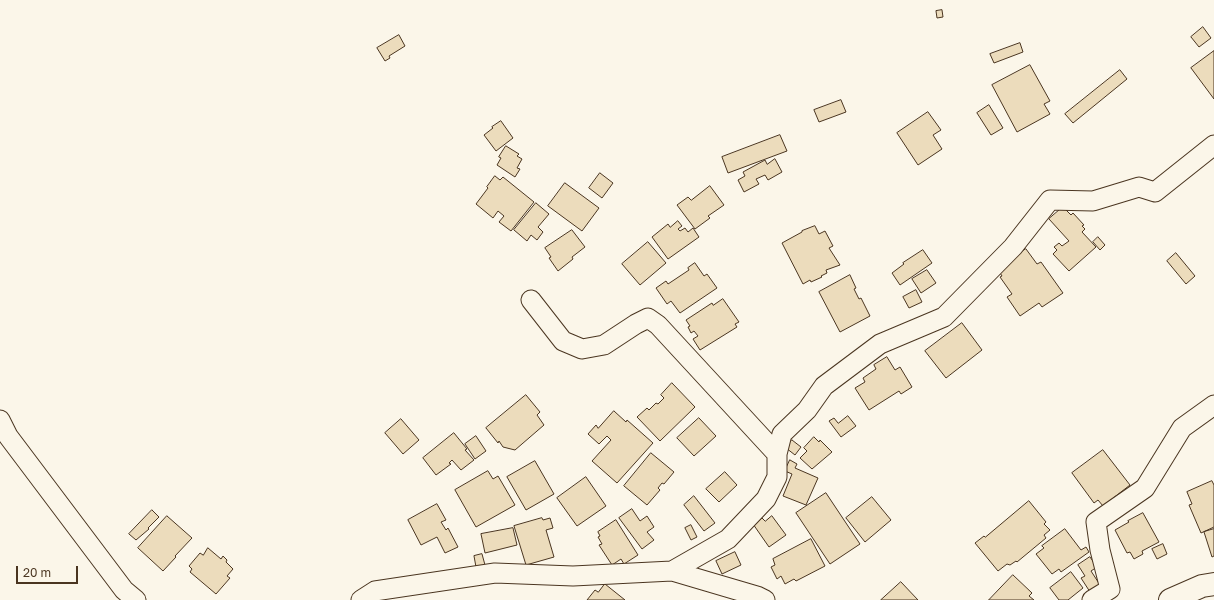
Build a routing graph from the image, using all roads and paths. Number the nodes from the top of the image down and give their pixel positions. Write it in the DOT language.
graph roads {
  1 [pos="1214,145"];
  2 [pos="531,300"];
  3 [pos="1214,405"];
  4 [pos="0,420"];
  5 [pos="777,454"];
  6 [pos="672,571"];
  7 [pos="1214,584"];
  8 [pos="136,600"];
  9 [pos="361,600"];
  10 [pos="765,600"];
  11 [pos="1092,600"];
  12 [pos="1170,600"];
  1 -- 5 [label="street"];
  2 -- 5 [label="street"];
  3 -- 11 [label="street"];
  4 -- 8 [label="street"];
  5 -- 6 [label="street"];
  6 -- 9 [label="street"];
  6 -- 10 [label="street"];
  7 -- 12 [label="street"];
}
